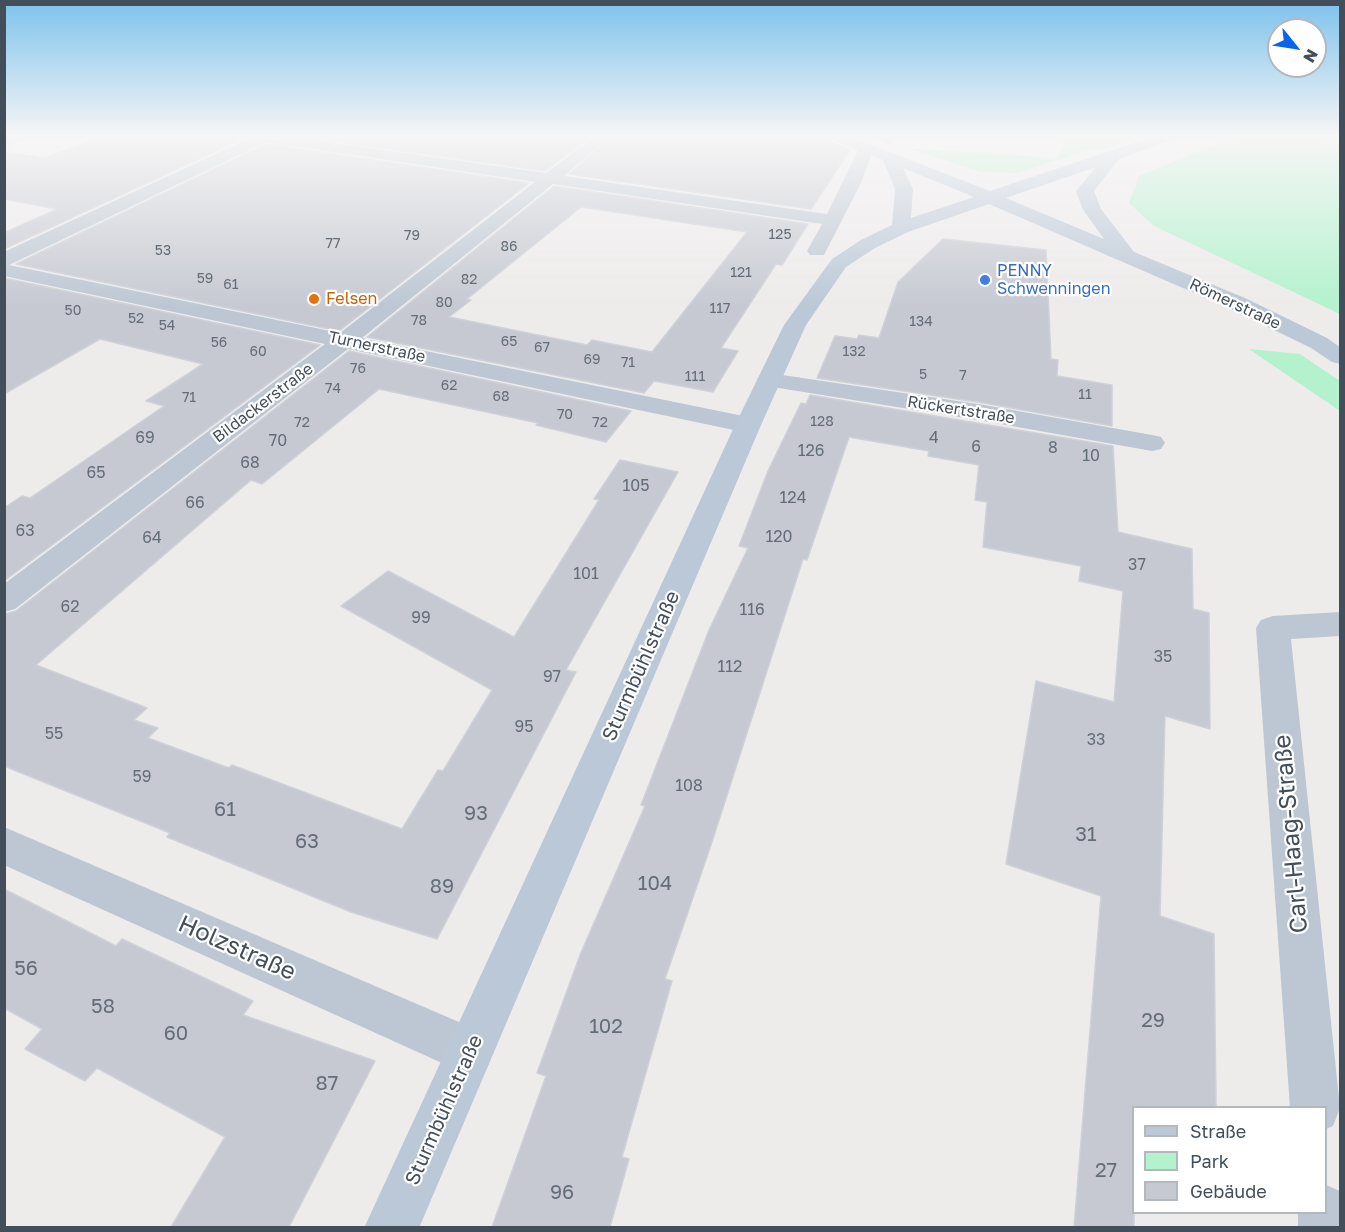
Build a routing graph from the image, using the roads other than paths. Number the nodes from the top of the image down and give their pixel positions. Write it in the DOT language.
graph roads {
  1 [pos="143,193"];
  2 [pos="529,193"];
  3 [pos="654,193"];
  4 [pos="845,193"];
  5 [pos="904,193"];
  6 [pos="978,193"];
  7 [pos="1003,193"];
  8 [pos="1085,193"];
  9 [pos="989,198"];
  10 [pos="833,220"];
  11 [pos="902,228"];
  12 [pos="817,251"];
  13 [pos="1126,256"];
  14 [pos="4,260"];
  15 [pos="4,270"];
  16 [pos="345,340"];
  17 [pos="1341,357"];
  18 [pos="769,380"];
  19 [pos="748,425"];
  20 [pos="1152,443"];
  21 [pos="4,601"];
  22 [pos="1341,624"];
  23 [pos="4,845"];
  24 [pos="470,1051"];
  25 [pos="1315,1106"];
  26 [pos="391,1227"];
  1 -- 14 [label="street"];
  2 -- 16 [label="street, Bildackerstraße"];
  3 -- 10 [label="street"];
  4 -- 10 [label="street"];
  5 -- 11 [label="main road"];
  6 -- 9 [label="main road, Römerstraße"];
  7 -- 9 [label="main road, Sturmbühlstraße"];
  8 -- 13 [label="main road"];
  9 -- 11 [label="main road, Sturmbühlstraße"];
  9 -- 13 [label="main road, Römerstraße"];
  10 -- 12 [label="street"];
  11 -- 18 [label="main road, Sturmbühlstraße"];
  13 -- 17 [label="main road, Römerstraße"];
  15 -- 16 [label="street, Turnerstraße"];
  16 -- 19 [label="street, Turnerstraße"];
  16 -- 21 [label="street, Bildackerstraße"];
  18 -- 19 [label="main road, Sturmbühlstraße"];
  18 -- 20 [label="street, Rückertstraße"];
  19 -- 24 [label="main road, Sturmbühlstraße"];
  22 -- 25 [label="street, Carl-Haag-Straße"];
  23 -- 24 [label="street, Holzstraße"];
  24 -- 26 [label="main road, Sturmbühlstraße"];
}
